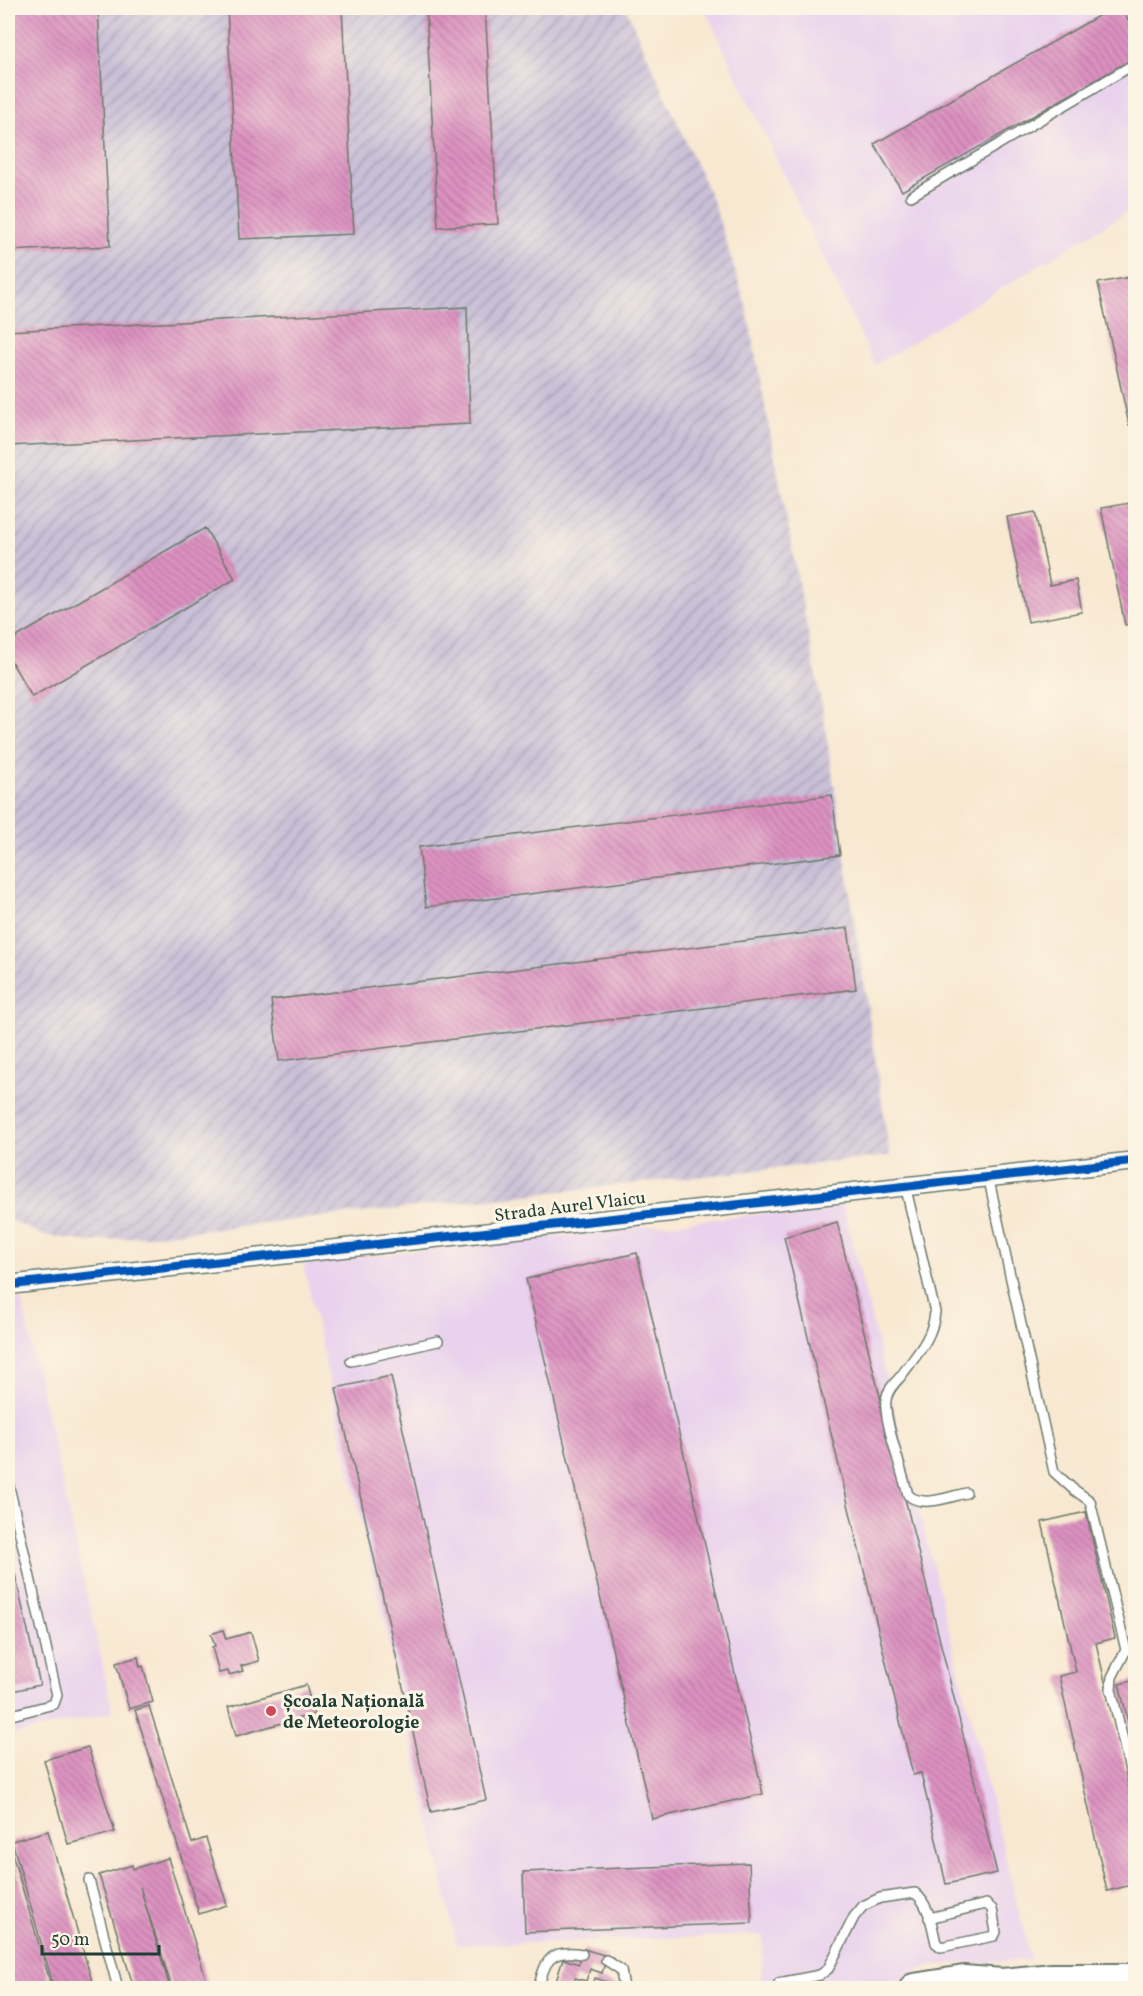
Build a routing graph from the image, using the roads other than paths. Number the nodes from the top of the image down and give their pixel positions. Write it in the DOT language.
graph roads {
  1 [pos="1136,63"];
  2 [pos="911,196"];
  3 [pos="1136,1161"];
  4 [pos="988,1176"];
  5 [pos="905,1185"];
  6 [pos="8,1285"];
  7 [pos="438,1341"];
  8 [pos="351,1361"];
  9 [pos="8,1482"];
  10 [pos="966,1493"];
  11 [pos="8,1716"];
  12 [pos="1136,1796"];
  13 [pos="89,1880"];
  14 [pos="929,1918"];
  15 [pos="582,1954"];
  16 [pos="606,1960"];
  17 [pos="1136,1978"];
  18 [pos="778,1983"];
  19 [pos="994,1986"];
  20 [pos="914,1988"];
  21 [pos="118,1989"];
  22 [pos="539,1989"];
  23 [pos="624,1989"];
  1 -- 2 [label="lane"];
  3 -- 4 [label="street, Strada Aurel Vlaicu"];
  4 -- 5 [label="street, Strada Aurel Vlaicu"];
  4 -- 12 [label="lane"];
  5 -- 6 [label="street, Strada Aurel Vlaicu"];
  5 -- 10 [label="lane"];
  7 -- 8 [label="lane"];
  9 -- 11 [label="lane"];
  13 -- 21 [label="lane"];
  14 -- 14 [label="lane"];
  14 -- 18 [label="lane"];
  15 -- 22 [label="lane"];
  16 -- 23 [label="lane"];
  17 -- 19 [label="main road"];
  19 -- 20 [label="main road"];
}
